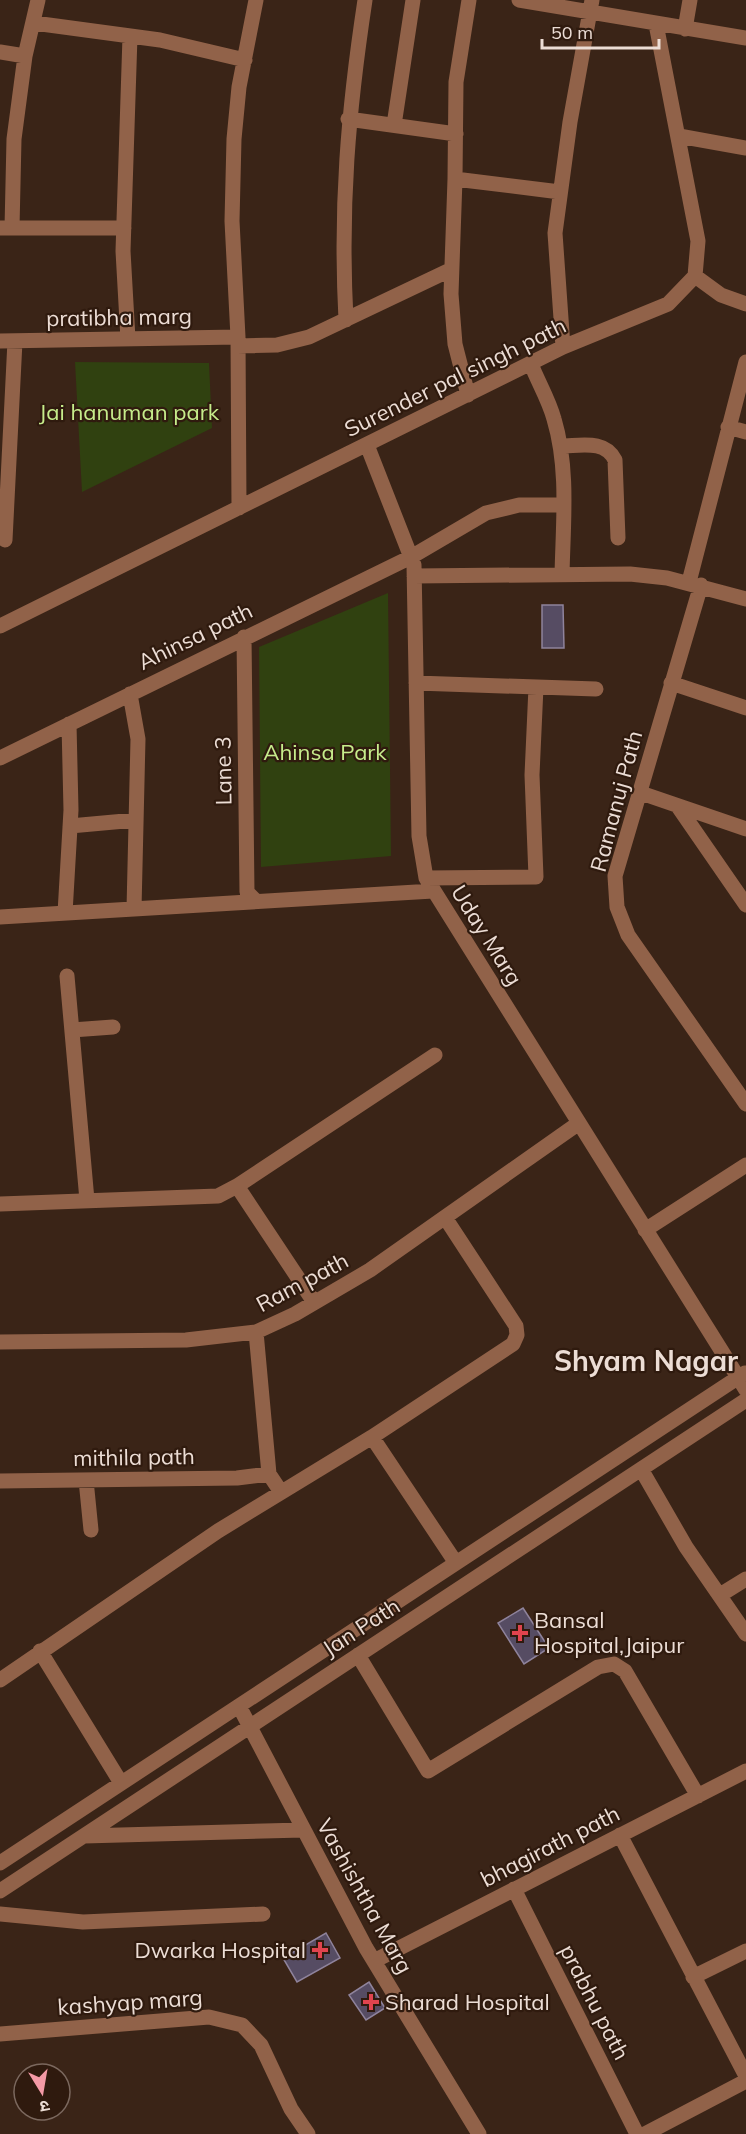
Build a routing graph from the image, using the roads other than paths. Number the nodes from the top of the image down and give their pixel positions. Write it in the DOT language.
graph roads {
  1 [pos="38,0"];
  2 [pos="256,0"];
  3 [pos="364,0"];
  4 [pos="413,0"];
  5 [pos="469,0"];
  6 [pos="519,0"];
  7 [pos="690,0"];
  8 [pos="591,6"];
  9 [pos="34,23"];
  10 [pos="656,24"];
  11 [pos="685,29"];
  12 [pos="130,36"];
  13 [pos="746,38"];
  14 [pos="0,52"];
  15 [pos="25,56"];
  16 [pos="244,60"];
  17 [pos="348,119"];
  18 [pos="394,125"];
  19 [pos="456,134"];
  20 [pos="679,136"];
  21 [pos="746,148"];
  22 [pos="455,179"];
  23 [pos="560,192"];
  24 [pos="6,228"];
  25 [pos="124,228"];
  26 [pos="450,270"];
  27 [pos="695,276"];
  28 [pos="746,304"];
  29 [pos="346,320"];
  30 [pos="129,339"];
  31 [pos="7,341"];
  32 [pos="238,342"];
  33 [pos="563,347"];
  34 [pos="746,362"];
  35 [pos="531,364"];
  36 [pos="468,395"];
  37 [pos="728,427"];
  38 [pos="746,432"];
  39 [pos="367,445"];
  40 [pos="560,446"];
  41 [pos="563,506"];
  42 [pos="239,508"];
  43 [pos="618,538"];
  44 [pos="5,540"];
  45 [pos="411,558"];
  46 [pos="562,575"];
  47 [pos="414,576"];
  48 [pos="695,584"];
  49 [pos="746,599"];
  50 [pos="0,626"];
  51 [pos="244,637"];
  52 [pos="416,683"];
  53 [pos="672,684"];
  54 [pos="536,687"];
  55 [pos="596,689"];
  56 [pos="130,694"];
  57 [pos="746,708"];
  58 [pos="69,724"];
  59 [pos="0,758"];
  60 [pos="640,793"];
  61 [pos="680,808"];
  62 [pos="136,820"];
  63 [pos="70,826"];
  64 [pos="746,829"];
  65 [pos="430,885"];
  66 [pos="256,901"];
  67 [pos="746,906"];
  68 [pos="134,909"];
  69 [pos="65,913"];
  70 [pos="0,917"];
  71 [pos="68,976"];
  72 [pos="113,1027"];
  73 [pos="72,1030"];
  74 [pos="435,1055"];
  75 [pos="746,1104"];
  76 [pos="579,1124"];
  77 [pos="746,1165"];
  78 [pos="237,1186"];
  79 [pos="87,1200"];
  80 [pos="0,1204"];
  81 [pos="446,1219"];
  82 [pos="645,1230"];
  83 [pos="314,1302"];
  84 [pos="256,1332"];
  85 [pos="0,1342"];
  86 [pos="743,1380"];
  87 [pos="746,1400"];
  88 [pos="372,1437"];
  89 [pos="641,1469"];
  90 [pos="269,1474"];
  91 [pos="86,1480"];
  92 [pos="0,1481"];
  93 [pos="281,1492"];
  94 [pos="91,1530"];
  95 [pos="456,1563"];
  96 [pos="746,1580"];
  97 [pos="720,1595"];
  98 [pos="746,1634"];
  99 [pos="40,1651"];
  100 [pos="358,1655"];
  101 [pos="0,1680"];
  102 [pos="239,1706"];
  103 [pos="249,1727"];
  104 [pos="746,1771"];
  105 [pos="122,1783"];
  106 [pos="698,1796"];
  107 [pos="303,1830"];
  108 [pos="620,1835"];
  109 [pos="83,1836"];
  110 [pos="0,1863"];
  111 [pos="514,1889"];
  112 [pos="0,1891"];
  113 [pos="0,1914"];
  114 [pos="263,1914"];
  115 [pos="746,1950"];
  116 [pos="374,1961"];
  117 [pos="693,1977"];
  118 [pos="0,2034"];
  119 [pos="746,2076"];
  120 [pos="746,2081"];
  121 [pos="308,2134"];
  122 [pos="479,2134"];
  123 [pos="637,2134"];
  124 [pos="645,2134"];
  1 -- 9 [label="street"];
  2 -- 16 [label="street"];
  3 -- 17 [label="street"];
  4 -- 18 [label="street"];
  5 -- 19 [label="street"];
  6 -- 8 [label="street"];
  7 -- 11 [label="street"];
  8 -- 10 [label="street"];
  8 -- 23 [label="street"];
  9 -- 12 [label="street"];
  9 -- 15 [label="street"];
  10 -- 11 [label="street"];
  10 -- 20 [label="street"];
  11 -- 13 [label="street"];
  12 -- 16 [label="street"];
  12 -- 25 [label="street"];
  14 -- 15 [label="street"];
  15 -- 24 [label="street"];
  16 -- 32 [label="street"];
  17 -- 18 [label="street"];
  17 -- 29 [label="street"];
  18 -- 19 [label="street"];
  19 -- 22 [label="street"];
  20 -- 21 [label="street"];
  20 -- 27 [label="street"];
  22 -- 23 [label="street"];
  22 -- 26 [label="street"];
  23 -- 33 [label="street"];
  24 -- 25 [label="street"];
  25 -- 30 [label="street"];
  26 -- 29 [label="street, pratibha marg"];
  26 -- 36 [label="street"];
  27 -- 28 [label="street"];
  27 -- 33 [label="street, Surender pal singh path"];
  29 -- 32 [label="street, pratibha marg"];
  30 -- 31 [label="street, pratibha marg"];
  30 -- 32 [label="street, pratibha marg"];
  31 -- 44 [label="street"];
  32 -- 42 [label="street"];
  33 -- 35 [label="street, Surender pal singh path"];
  34 -- 37 [label="street, Ramanuj Path"];
  35 -- 36 [label="street, Surender pal singh path"];
  35 -- 40 [label="street"];
  36 -- 39 [label="street, Surender pal singh path"];
  37 -- 38 [label="street"];
  37 -- 48 [label="street, Ramanuj Path"];
  39 -- 42 [label="street, Surender pal singh path"];
  39 -- 45 [label="street, Uday Marg"];
  40 -- 41 [label="street"];
  40 -- 43 [label="street"];
  41 -- 45 [label="street, Ahinsa path"];
  41 -- 46 [label="street"];
  42 -- 50 [label="street, Surender pal singh path"];
  45 -- 47 [label="street, Uday Marg"];
  45 -- 51 [label="street, Ahinsa path"];
  46 -- 47 [label="street"];
  46 -- 48 [label="street"];
  47 -- 52 [label="street, Uday Marg"];
  48 -- 49 [label="street"];
  48 -- 53 [label="street, Ramanuj Path"];
  51 -- 56 [label="street, Ahinsa path"];
  51 -- 66 [label="street, Lane 3"];
  52 -- 54 [label="street"];
  52 -- 65 [label="street, Uday Marg"];
  53 -- 57 [label="street"];
  53 -- 60 [label="street, Ramanuj Path"];
  54 -- 55 [label="street"];
  54 -- 65 [label="street"];
  56 -- 58 [label="street, Ahinsa path"];
  56 -- 62 [label="street"];
  58 -- 59 [label="street, Ahinsa path"];
  58 -- 63 [label="street"];
  60 -- 61 [label="street"];
  60 -- 75 [label="street, Ramanuj Path"];
  61 -- 64 [label="street"];
  61 -- 67 [label="street"];
  62 -- 63 [label="street"];
  62 -- 68 [label="street"];
  63 -- 69 [label="street"];
  65 -- 66 [label="street"];
  65 -- 76 [label="street, Uday Marg"];
  66 -- 68 [label="street"];
  68 -- 69 [label="street"];
  69 -- 70 [label="street"];
  71 -- 73 [label="street"];
  72 -- 73 [label="street"];
  73 -- 79 [label="street"];
  74 -- 78 [label="street"];
  76 -- 81 [label="street, Ram path"];
  76 -- 82 [label="street, Uday Marg"];
  77 -- 82 [label="street"];
  78 -- 79 [label="street"];
  78 -- 83 [label="street"];
  79 -- 80 [label="street"];
  81 -- 83 [label="street, Ram path"];
  81 -- 88 [label="street"];
  82 -- 86 [label="street, Uday Marg"];
  83 -- 84 [label="street, Ram path"];
  84 -- 85 [label="street, Ram path"];
  84 -- 90 [label="street"];
  86 -- 95 [label="street, Jan Path"];
  87 -- 89 [label="street, Jan Path"];
  88 -- 93 [label="street"];
  88 -- 95 [label="street"];
  89 -- 97 [label="street"];
  89 -- 100 [label="street, Jan Path"];
  90 -- 91 [label="street, mithila path"];
  90 -- 93 [label="street"];
  91 -- 92 [label="street, mithila path"];
  91 -- 94 [label="street"];
  93 -- 99 [label="street"];
  95 -- 102 [label="street, Jan Path"];
  96 -- 97 [label="street"];
  97 -- 98 [label="street"];
  99 -- 101 [label="street"];
  99 -- 105 [label="street"];
  100 -- 103 [label="street, Jan Path"];
  100 -- 106 [label="street"];
  102 -- 103 [label="street, Vashishtha Marg"];
  102 -- 105 [label="street, Jan Path"];
  103 -- 107 [label="street, Vashishtha Marg"];
  103 -- 109 [label="street, Jan Path"];
  104 -- 106 [label="street, bhagirath path"];
  105 -- 110 [label="street, Jan Path"];
  106 -- 108 [label="street, bhagirath path"];
  107 -- 109 [label="street"];
  107 -- 116 [label="street, Vashishtha Marg"];
  108 -- 111 [label="street, bhagirath path"];
  108 -- 117 [label="street"];
  109 -- 112 [label="street, Jan Path"];
  111 -- 116 [label="street, bhagirath path"];
  111 -- 123 [label="street, prabhu path"];
  113 -- 114 [label="street"];
  115 -- 117 [label="street"];
  116 -- 122 [label="street, Vashishtha Marg"];
  117 -- 119 [label="street"];
  118 -- 121 [label="street, kashyap marg"];
  120 -- 124 [label="street"];
}
